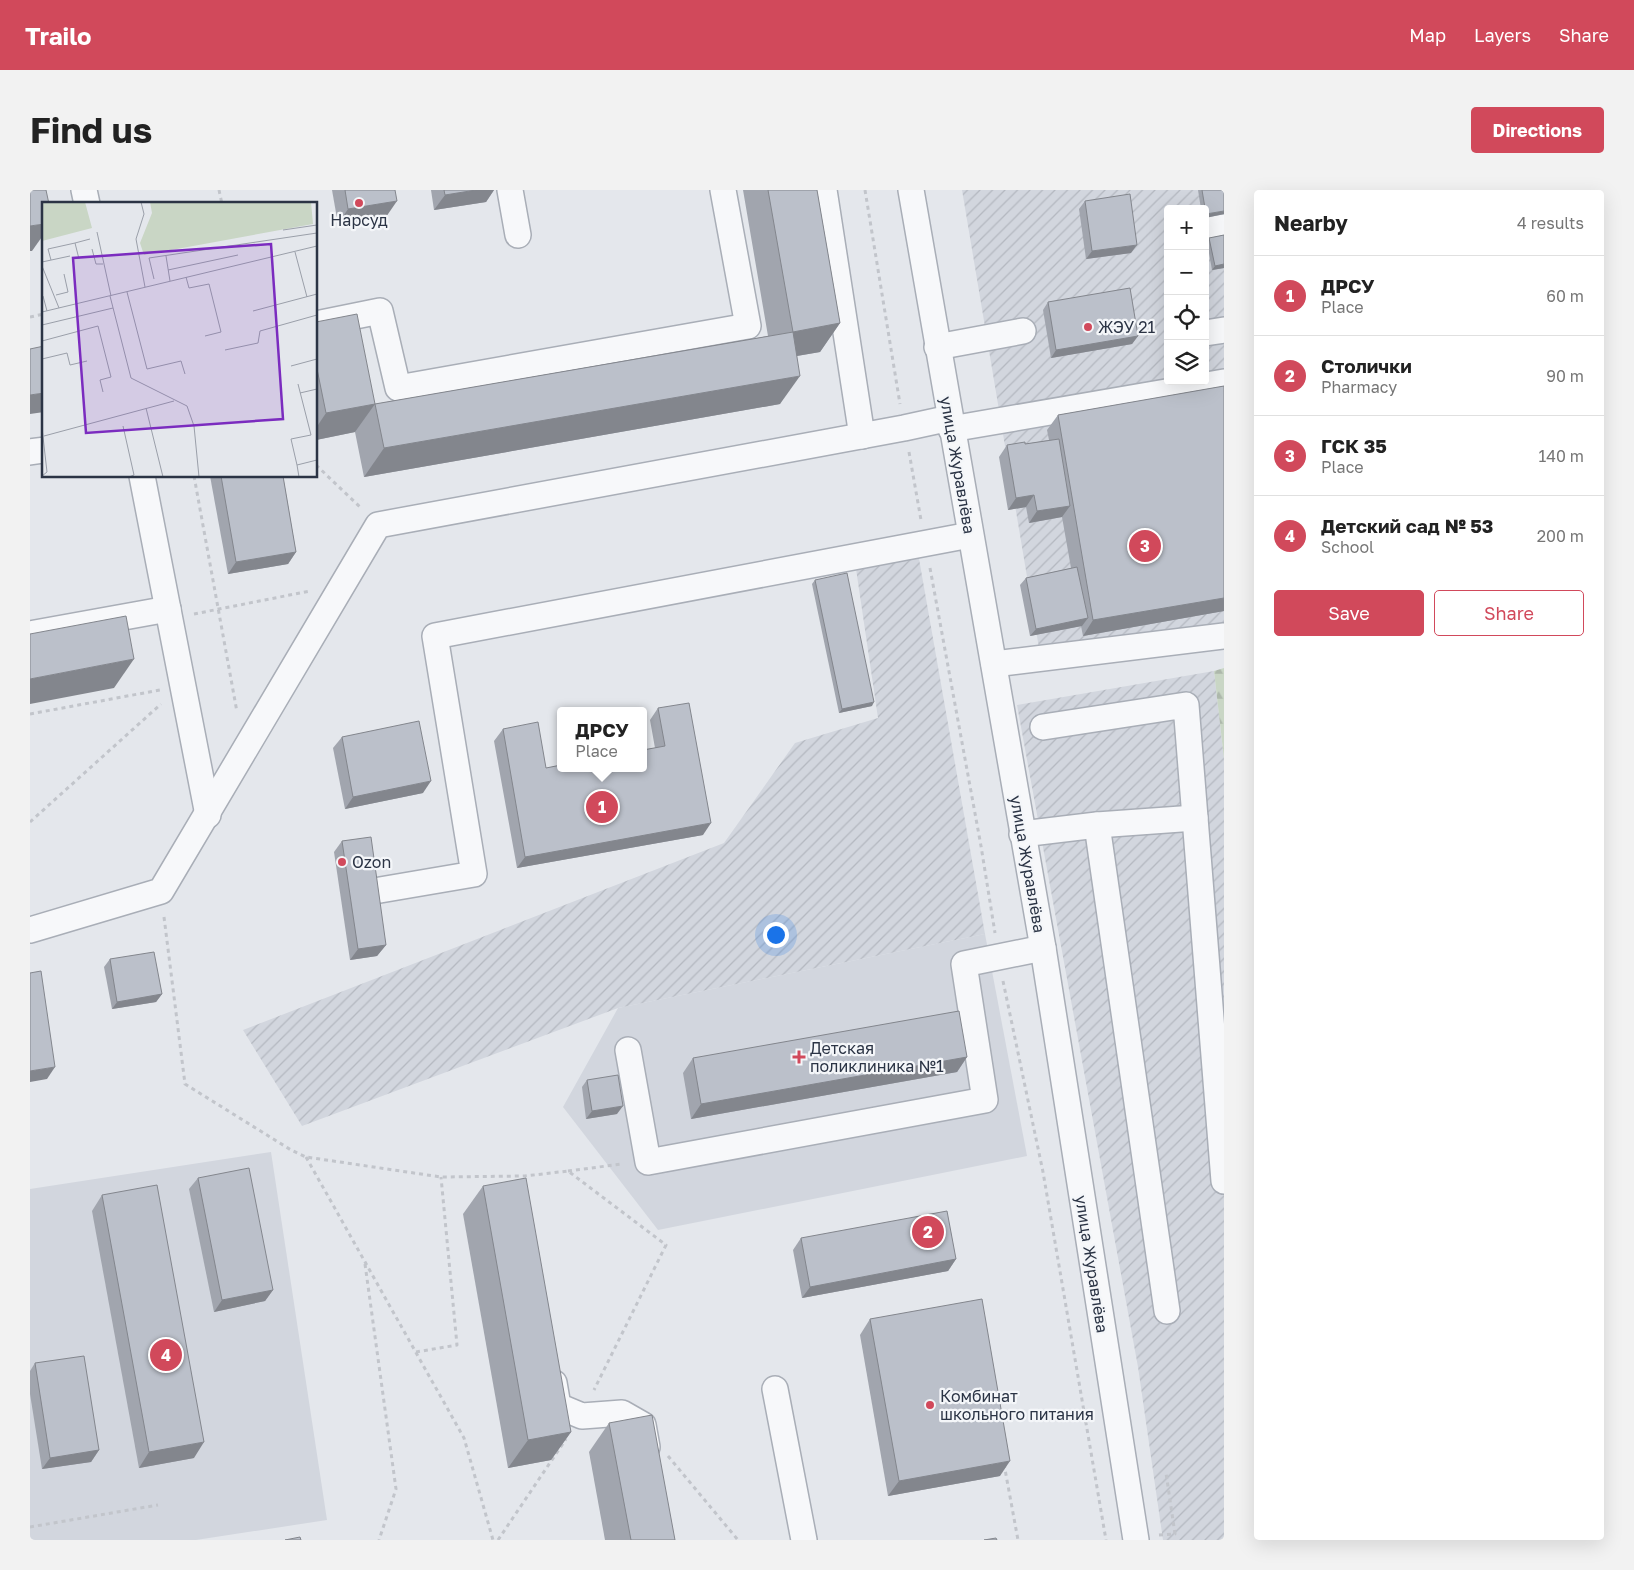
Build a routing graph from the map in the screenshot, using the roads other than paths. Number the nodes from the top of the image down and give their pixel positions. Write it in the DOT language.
graph roads {
  1 [pos="510,190"];
  2 [pos="723,190"];
  3 [pos="824,190"];
  4 [pos="910,190"];
  5 [pos="518,235"];
  6 [pos="318,324"];
  7 [pos="1224,330"];
  8 [pos="1023,331"];
  9 [pos="1209,332"];
  10 [pos="937,347"];
  11 [pos="1224,382"];
  12 [pos="1171,386"];
  13 [pos="950,424"];
  14 [pos="862,436"];
  15 [pos="142,478"];
  16 [pos="970,535"];
  17 [pos="168,614"];
  18 [pos="30,634"];
  19 [pos="1224,636"];
  20 [pos="994,664"];
  21 [pos="1043,727"];
  22 [pos="208,815"];
  23 [pos="1195,818"];
  24 [pos="1098,825"];
  25 [pos="1022,834"];
  26 [pos="380,890"];
  27 [pos="30,930"];
  28 [pos="1043,948"];
  29 [pos="628,1050"];
  30 [pos="1224,1181"];
  31 [pos="1167,1311"];
  32 [pos="551,1358"];
  33 [pos="775,1390"];
  34 [pos="660,1464"];
  35 [pos="804,1540"];
  36 [pos="1136,1540"];
  1 -- 5 [label="street"];
  2 -- 6 [label="street"];
  3 -- 14 [label="street"];
  4 -- 10 [label="street, улица Журавлёва"];
  7 -- 9 [label="street"];
  8 -- 10 [label="street"];
  10 -- 13 [label="street, улица Журавлёва"];
  11 -- 12 [label="street"];
  12 -- 13 [label="street"];
  13 -- 14 [label="street"];
  13 -- 16 [label="street, улица Журавлёва"];
  14 -- 22 [label="street"];
  15 -- 17 [label="street"];
  16 -- 20 [label="street, улица Журавлёва"];
  16 -- 26 [label="street"];
  17 -- 18 [label="street"];
  17 -- 22 [label="street"];
  19 -- 20 [label="street"];
  20 -- 25 [label="street, улица Журавлёва"];
  21 -- 23 [label="street"];
  22 -- 27 [label="street"];
  23 -- 24 [label="street"];
  23 -- 30 [label="street"];
  24 -- 25 [label="street"];
  24 -- 31 [label="street"];
  25 -- 28 [label="street, улица Журавлёва"];
  28 -- 29 [label="street"];
  28 -- 36 [label="street, улица Журавлёва"];
  32 -- 34 [label="street"];
  33 -- 35 [label="street"];
}
